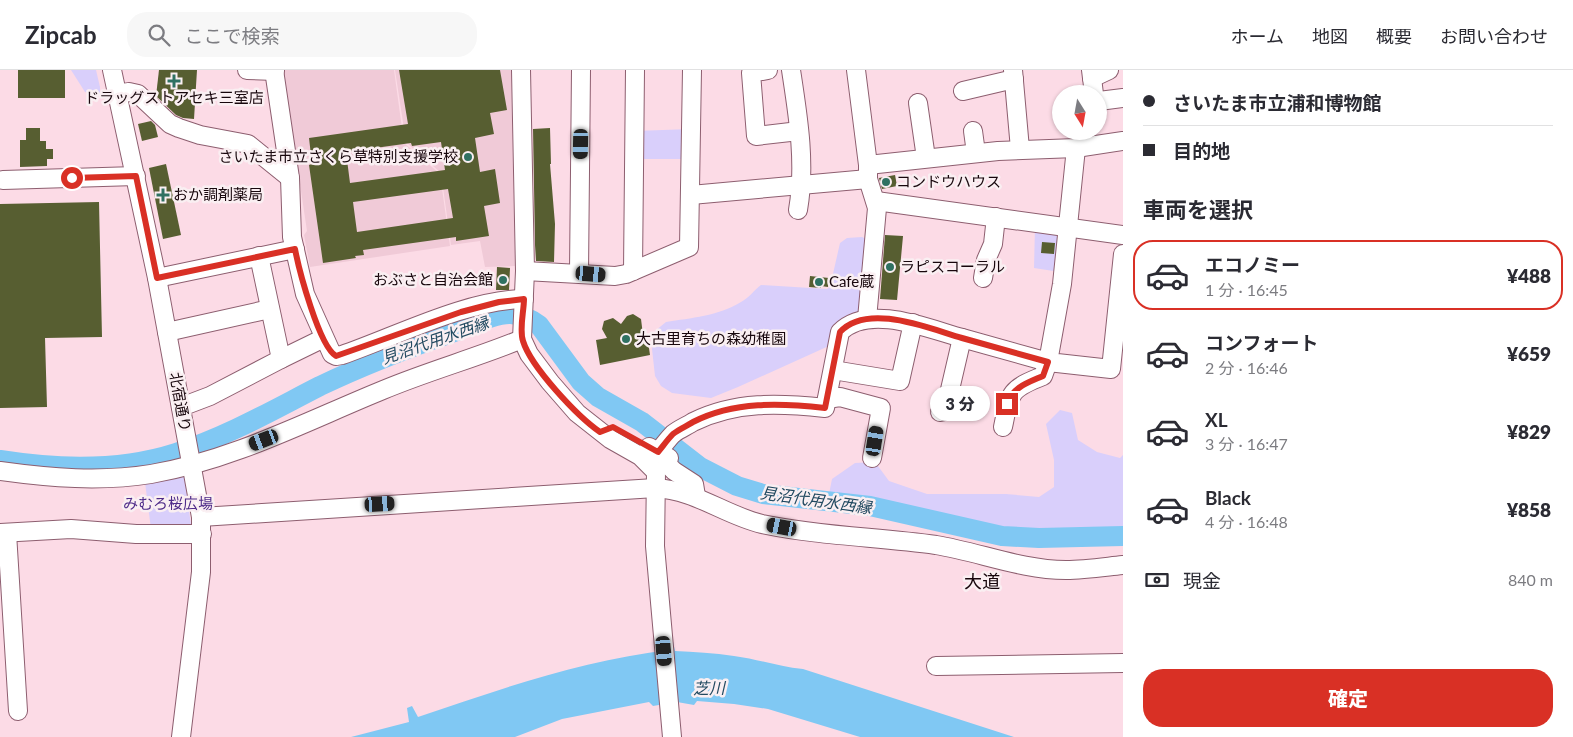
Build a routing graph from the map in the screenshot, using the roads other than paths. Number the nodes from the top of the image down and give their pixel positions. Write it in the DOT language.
graph roads {
  1 [pos="112,70"];
  2 [pos="248,70"];
  3 [pos="275,70"];
  4 [pos="521,70"];
  5 [pos="581,70"];
  6 [pos="635,70"];
  7 [pos="692,70"];
  8 [pos="768,70"];
  9 [pos="791,70"];
  10 [pos="856,70"];
  11 [pos="1109,70"];
  12 [pos="1013,74"];
  13 [pos="1092,81"];
  14 [pos="963,91"];
  15 [pos="117,94"];
  16 [pos="1123,98"];
  17 [pos="1108,100"];
  18 [pos="918,103"];
  19 [pos="799,131"];
  20 [pos="974,131"];
  21 [pos="1108,138"];
  22 [pos="1093,140"];
  23 [pos="1123,141"];
  24 [pos="1076,148"];
  25 [pos="1020,149"];
  26 [pos="976,153"];
  27 [pos="926,158"];
  28 [pos="868,172"];
  29 [pos="136,176"];
  30 [pos="290,178"];
  31 [pos="3,180"];
  32 [pos="803,184"];
  33 [pos="691,195"];
  34 [pos="876,201"];
  35 [pos="798,210"];
  36 [pos="996,217"];
  37 [pos="1068,227"];
  38 [pos="1123,235"];
  39 [pos="295,249"];
  40 [pos="1123,254"];
  41 [pos="259,256"];
  42 [pos="525,271"];
  43 [pos="634,271"];
  44 [pos="579,272"];
  45 [pos="157,278"];
  46 [pos="983,278"];
  47 [pos="524,302"];
  48 [pos="270,309"];
  49 [pos="867,319"];
  50 [pos="913,323"];
  51 [pos="167,332"];
  52 [pos="522,334"];
  53 [pos="324,338"];
  54 [pos="962,338"];
  55 [pos="281,359"];
  56 [pos="1048,362"];
  57 [pos="833,370"];
  58 [pos="827,399"];
  59 [pos="181,407"];
  60 [pos="940,412"];
  61 [pos="1002,427"];
  62 [pos="600,432"];
  63 [pos="658,452"];
  64 [pos="872,458"];
  65 [pos="191,462"];
  66 [pos="0,471"];
  67 [pos="655,488"];
  68 [pos="696,496"];
  69 [pos="202,517"];
  70 [pos="4,533"];
  71 [pos="202,534"];
  72 [pos="1123,565"];
  73 [pos="1123,663"];
  74 [pos="936,666"];
  75 [pos="18,711"];
  76 [pos="181,737"];
  77 [pos="672,737"];
  1 -- 15 [label="street, 北宿通り"];
  2 -- 3 [label="street"];
  3 -- 30 [label="street"];
  4 -- 42 [label="street"];
  5 -- 44 [label="street"];
  6 -- 43 [label="street"];
  7 -- 33 [label="street"];
  8 -- 19 [label="street"];
  9 -- 19 [label="street"];
  10 -- 28 [label="street"];
  11 -- 13 [label="street"];
  12 -- 14 [label="street"];
  12 -- 25 [label="street"];
  15 -- 29 [label="street, 北宿通り"];
  15 -- 30 [label="street"];
  16 -- 17 [label="street"];
  18 -- 27 [label="street"];
  19 -- 32 [label="street"];
  20 -- 26 [label="street"];
  21 -- 23 [label="street"];
  22 -- 24 [label="street"];
  24 -- 25 [label="street"];
  24 -- 37 [label="street"];
  25 -- 26 [label="street"];
  26 -- 27 [label="street"];
  27 -- 28 [label="street"];
  28 -- 32 [label="street"];
  28 -- 34 [label="street"];
  29 -- 31 [label="street"];
  29 -- 45 [label="street, 北宿通り"];
  30 -- 39 [label="street"];
  32 -- 33 [label="street"];
  32 -- 35 [label="street"];
  33 -- 43 [label="street"];
  34 -- 36 [label="street"];
  34 -- 49 [label="street"];
  36 -- 37 [label="street"];
  36 -- 46 [label="street"];
  37 -- 38 [label="street"];
  37 -- 56 [label="street"];
  39 -- 41 [label="street"];
  39 -- 53 [label="street"];
  40 -- 56 [label="street"];
  41 -- 45 [label="street"];
  41 -- 48 [label="street"];
  42 -- 44 [label="street"];
  42 -- 47 [label="street"];
  43 -- 44 [label="street"];
  45 -- 51 [label="street, 北宿通り"];
  47 -- 52 [label="street"];
  47 -- 53 [label="street"];
  48 -- 51 [label="street"];
  48 -- 55 [label="street"];
  49 -- 50 [label="street"];
  49 -- 57 [label="street"];
  50 -- 54 [label="street"];
  50 -- 57 [label="street"];
  51 -- 59 [label="street, 北宿通り"];
  52 -- 62 [label="street"];
  52 -- 65 [label="street"];
  53 -- 55 [label="street"];
  54 -- 56 [label="street"];
  54 -- 60 [label="street"];
  55 -- 59 [label="street"];
  56 -- 61 [label="street"];
  57 -- 58 [label="street"];
  58 -- 63 [label="street"];
  58 -- 64 [label="street"];
  59 -- 65 [label="street, 北宿通り"];
  62 -- 63 [label="street"];
  62 -- 67 [label="street"];
  63 -- 68 [label="street"];
  65 -- 66 [label="street"];
  65 -- 69 [label="street, 北宿通り"];
  67 -- 68 [label="street"];
  67 -- 69 [label="street"];
  67 -- 77 [label="street"];
  68 -- 72 [label="street"];
  69 -- 71 [label="street, 北宿通り"];
  70 -- 71 [label="street"];
  70 -- 75 [label="street"];
  71 -- 76 [label="street, 北宿通り"];
  73 -- 74 [label="street"];
}
